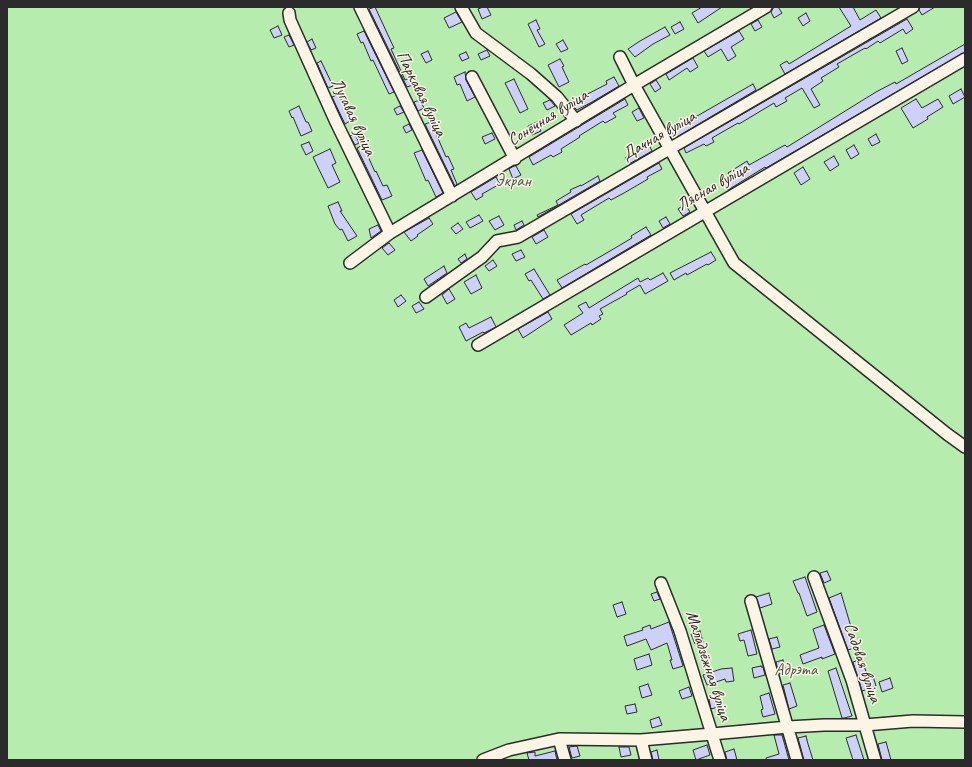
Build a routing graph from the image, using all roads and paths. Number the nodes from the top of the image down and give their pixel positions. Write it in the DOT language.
graph roads {
  1 [pos="360,7"];
  2 [pos="461,7"];
  3 [pos="766,7"];
  4 [pos="914,7"];
  5 [pos="289,13"];
  6 [pos="620,57"];
  7 [pos="965,59"];
  8 [pos="472,77"];
  9 [pos="634,85"];
  10 [pos="576,121"];
  11 [pos="670,149"];
  12 [pos="515,159"];
  13 [pos="452,196"];
  14 [pos="705,211"];
  15 [pos="390,233"];
  16 [pos="350,263"];
  17 [pos="426,297"];
  18 [pos="478,344"];
  19 [pos="965,447"];
  20 [pos="814,577"];
  21 [pos="661,582"];
  22 [pos="751,601"];
  23 [pos="965,722"];
  24 [pos="865,726"];
  25 [pos="788,727"];
  26 [pos="712,734"];
  27 [pos="559,739"];
  28 [pos="640,740"];
  29 [pos="484,760"];
  30 [pos="565,760"];
  31 [pos="646,760"];
  32 [pos="720,760"];
  33 [pos="797,760"];
  34 [pos="875,760"];
  1 -- 13 [label="street, Паркавая вуліца"];
  2 -- 10 [label="street"];
  3 -- 9 [label="street, Сонечная вуліца"];
  4 -- 11 [label="street, Дачная вуліца"];
  5 -- 15 [label="street, Лугавая вуліца"];
  6 -- 9 [label="street"];
  7 -- 14 [label="street, Лясная вуліца"];
  8 -- 12 [label="street"];
  9 -- 10 [label="street, Сонечная вуліца"];
  9 -- 11 [label="street"];
  10 -- 12 [label="street, Сонечная вуліца"];
  11 -- 14 [label="street"];
  11 -- 17 [label="street, Дачная вуліца"];
  12 -- 13 [label="street, Сонечная вуліца"];
  13 -- 15 [label="street, Сонечная вуліца"];
  14 -- 18 [label="street, Лясная вуліца"];
  14 -- 19 [label="street"];
  15 -- 16 [label="street, Сонечная вуліца"];
  20 -- 24 [label="street, Садовая вуліца"];
  21 -- 26 [label="street, Маладзёжная вуліца"];
  22 -- 25 [label="street"];
  23 -- 24 [label="street"];
  24 -- 25 [label="street"];
  24 -- 34 [label="street, Садовая вуліца"];
  25 -- 26 [label="street"];
  25 -- 33 [label="street"];
  26 -- 28 [label="street"];
  26 -- 32 [label="street, Маладзёжная вуліца"];
  27 -- 28 [label="street"];
  27 -- 29 [label="street"];
  27 -- 30 [label="street"];
  28 -- 31 [label="street"];
}
